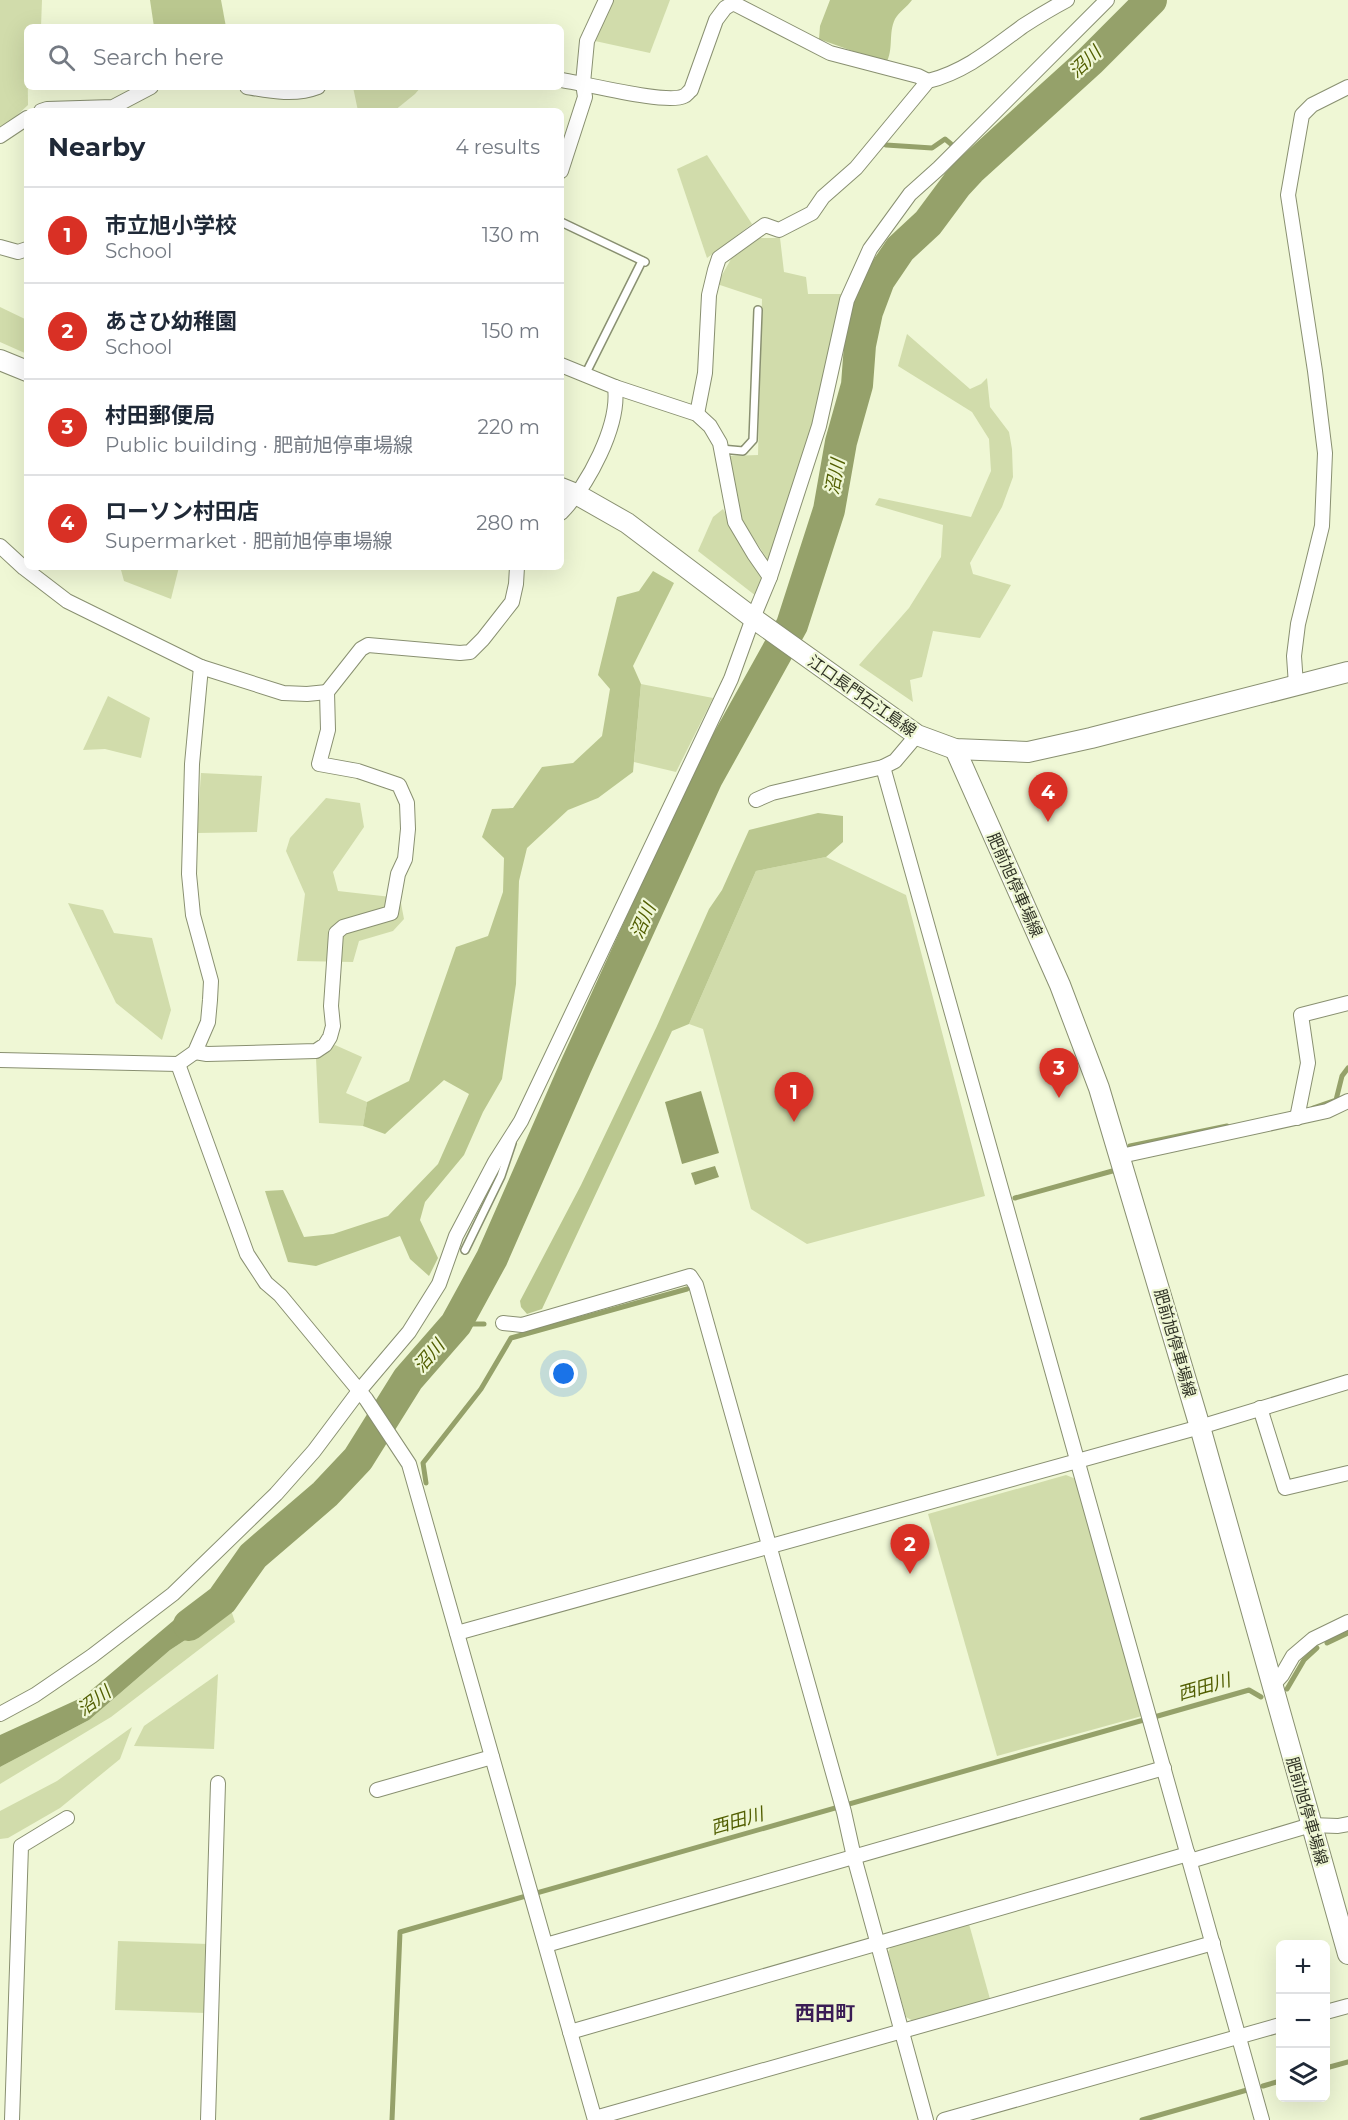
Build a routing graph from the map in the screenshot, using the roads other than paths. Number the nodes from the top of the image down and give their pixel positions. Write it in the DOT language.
graph roads {
  1 [pos="606,0"];
  2 [pos="1067,0"];
  3 [pos="1107,0"];
  4 [pos="564,80"];
  5 [pos="928,81"];
  6 [pos="583,83"];
  7 [pos="1348,87"];
  8 [pos="147,90"];
  9 [pos="266,90"];
  10 [pos="309,90"];
  11 [pos="116,108"];
  12 [pos="24,120"];
  13 [pos="0,136"];
  14 [pos="564,162"];
  15 [pos="564,223"];
  16 [pos="0,247"];
  17 [pos="24,250"];
  18 [pos="758,310"];
  19 [pos="0,360"];
  20 [pos="564,366"];
  21 [pos="24,370"];
  22 [pos="585,375"];
  23 [pos="615,387"];
  24 [pos="697,414"];
  25 [pos="721,449"];
  26 [pos="568,491"];
  27 [pos="0,546"];
  28 [pos="24,568"];
  29 [pos="27,570"];
  30 [pos="517,570"];
  31 [pos="770,577"];
  32 [pos="753,618"];
  33 [pos="201,666"];
  34 [pos="1348,672"];
  35 [pos="1296,685"];
  36 [pos="327,692"];
  37 [pos="917,735"];
  38 [pos="955,749"];
  39 [pos="883,767"];
  40 [pos="756,800"];
  41 [pos="1348,1003"];
  42 [pos="195,1052"];
  43 [pos="0,1060"];
  44 [pos="178,1064"];
  45 [pos="1348,1101"];
  46 [pos="1297,1118"];
  47 [pos="520,1121"];
  48 [pos="1121,1156"];
  49 [pos="465,1250"];
  50 [pos="503,1323"];
  51 [pos="1348,1382"];
  52 [pos="363,1395"];
  53 [pos="1260,1408"];
  54 [pos="1200,1427"];
  55 [pos="1078,1460"];
  56 [pos="1348,1473"];
  57 [pos="770,1547"];
  58 [pos="1348,1622"];
  59 [pos="457,1633"];
  60 [pos="1272,1686"];
  61 [pos="0,1714"];
  62 [pos="492,1757"];
  63 [pos="1164,1768"];
  64 [pos="218,1783"];
  65 [pos="377,1790"];
  66 [pos="67,1818"];
  67 [pos="1348,1824"];
  68 [pos="1311,1825"];
  69 [pos="854,1857"];
  70 [pos="1189,1858"];
  71 [pos="878,1943"];
  72 [pos="1213,1943"];
  73 [pos="546,1945"];
  74 [pos="1348,1954"];
  75 [pos="1348,2006"];
  76 [pos="1330,2012"];
  77 [pos="1276,2026"];
  78 [pos="570,2031"];
  79 [pos="902,2032"];
  80 [pos="1239,2036"];
  81 [pos="595,2119"];
  82 [pos="12,2120"];
  83 [pos="208,2120"];
  84 [pos="926,2120"];
  85 [pos="944,2120"];
  86 [pos="1262,2120"];
  1 -- 6 [label="street"];
  2 -- 5 [label="street"];
  3 -- 31 [label="street"];
  4 -- 6 [label="street"];
  5 -- 6 [label="street"];
  5 -- 24 [label="street"];
  6 -- 14 [label="street"];
  7 -- 35 [label="street"];
  8 -- 11 [label="street"];
  9 -- 10 [label="street"];
  12 -- 13 [label="street"];
  15 -- 22 [label="lane"];
  16 -- 17 [label="street"];
  18 -- 25 [label="lane"];
  19 -- 21 [label="main road"];
  20 -- 22 [label="street"];
  22 -- 23 [label="street"];
  23 -- 24 [label="street"];
  23 -- 26 [label="street"];
  24 -- 25 [label="street"];
  25 -- 31 [label="street"];
  26 -- 32 [label="main road, 江口長門石江島線"];
  27 -- 28 [label="street"];
  29 -- 33 [label="street"];
  30 -- 36 [label="street"];
  31 -- 32 [label="street"];
  32 -- 37 [label="main road, 江口長門石江島線"];
  32 -- 47 [label="street"];
  33 -- 36 [label="street"];
  33 -- 42 [label="street"];
  34 -- 35 [label="main road, 江口長門石江島線"];
  35 -- 38 [label="main road, 江口長門石江島線"];
  36 -- 42 [label="street"];
  37 -- 38 [label="main road, 江口長門石江島線"];
  37 -- 39 [label="street"];
  38 -- 48 [label="main road, 肥前旭停車場線"];
  39 -- 40 [label="street"];
  39 -- 55 [label="street"];
  41 -- 46 [label="street"];
  42 -- 44 [label="street"];
  43 -- 44 [label="street"];
  44 -- 52 [label="street"];
  45 -- 46 [label="street"];
  46 -- 48 [label="street"];
  47 -- 49 [label="lane"];
  47 -- 52 [label="street"];
  48 -- 54 [label="main road, 肥前旭停車場線"];
  50 -- 57 [label="street"];
  51 -- 53 [label="street"];
  52 -- 59 [label="street"];
  52 -- 61 [label="street"];
  53 -- 54 [label="street"];
  53 -- 56 [label="street"];
  54 -- 55 [label="street"];
  54 -- 60 [label="main road, 肥前旭停車場線"];
  55 -- 57 [label="street"];
  55 -- 63 [label="street"];
  57 -- 59 [label="street"];
  57 -- 69 [label="street"];
  58 -- 60 [label="street"];
  59 -- 62 [label="street"];
  60 -- 68 [label="main road, 肥前旭停車場線"];
  62 -- 65 [label="street"];
  62 -- 73 [label="street"];
  63 -- 69 [label="street"];
  63 -- 70 [label="street"];
  64 -- 83 [label="street"];
  66 -- 82 [label="street"];
  67 -- 68 [label="street"];
  68 -- 70 [label="street"];
  68 -- 74 [label="main road, 肥前旭停車場線"];
  69 -- 71 [label="street"];
  69 -- 73 [label="street"];
  70 -- 71 [label="street"];
  70 -- 72 [label="street"];
  71 -- 78 [label="street"];
  71 -- 79 [label="street"];
  72 -- 79 [label="street"];
  72 -- 80 [label="street"];
  73 -- 78 [label="street"];
  75 -- 76 [label="street"];
  77 -- 80 [label="street"];
  78 -- 81 [label="street"];
  79 -- 81 [label="street"];
  79 -- 84 [label="street"];
  80 -- 85 [label="street"];
  80 -- 86 [label="street"];
}
